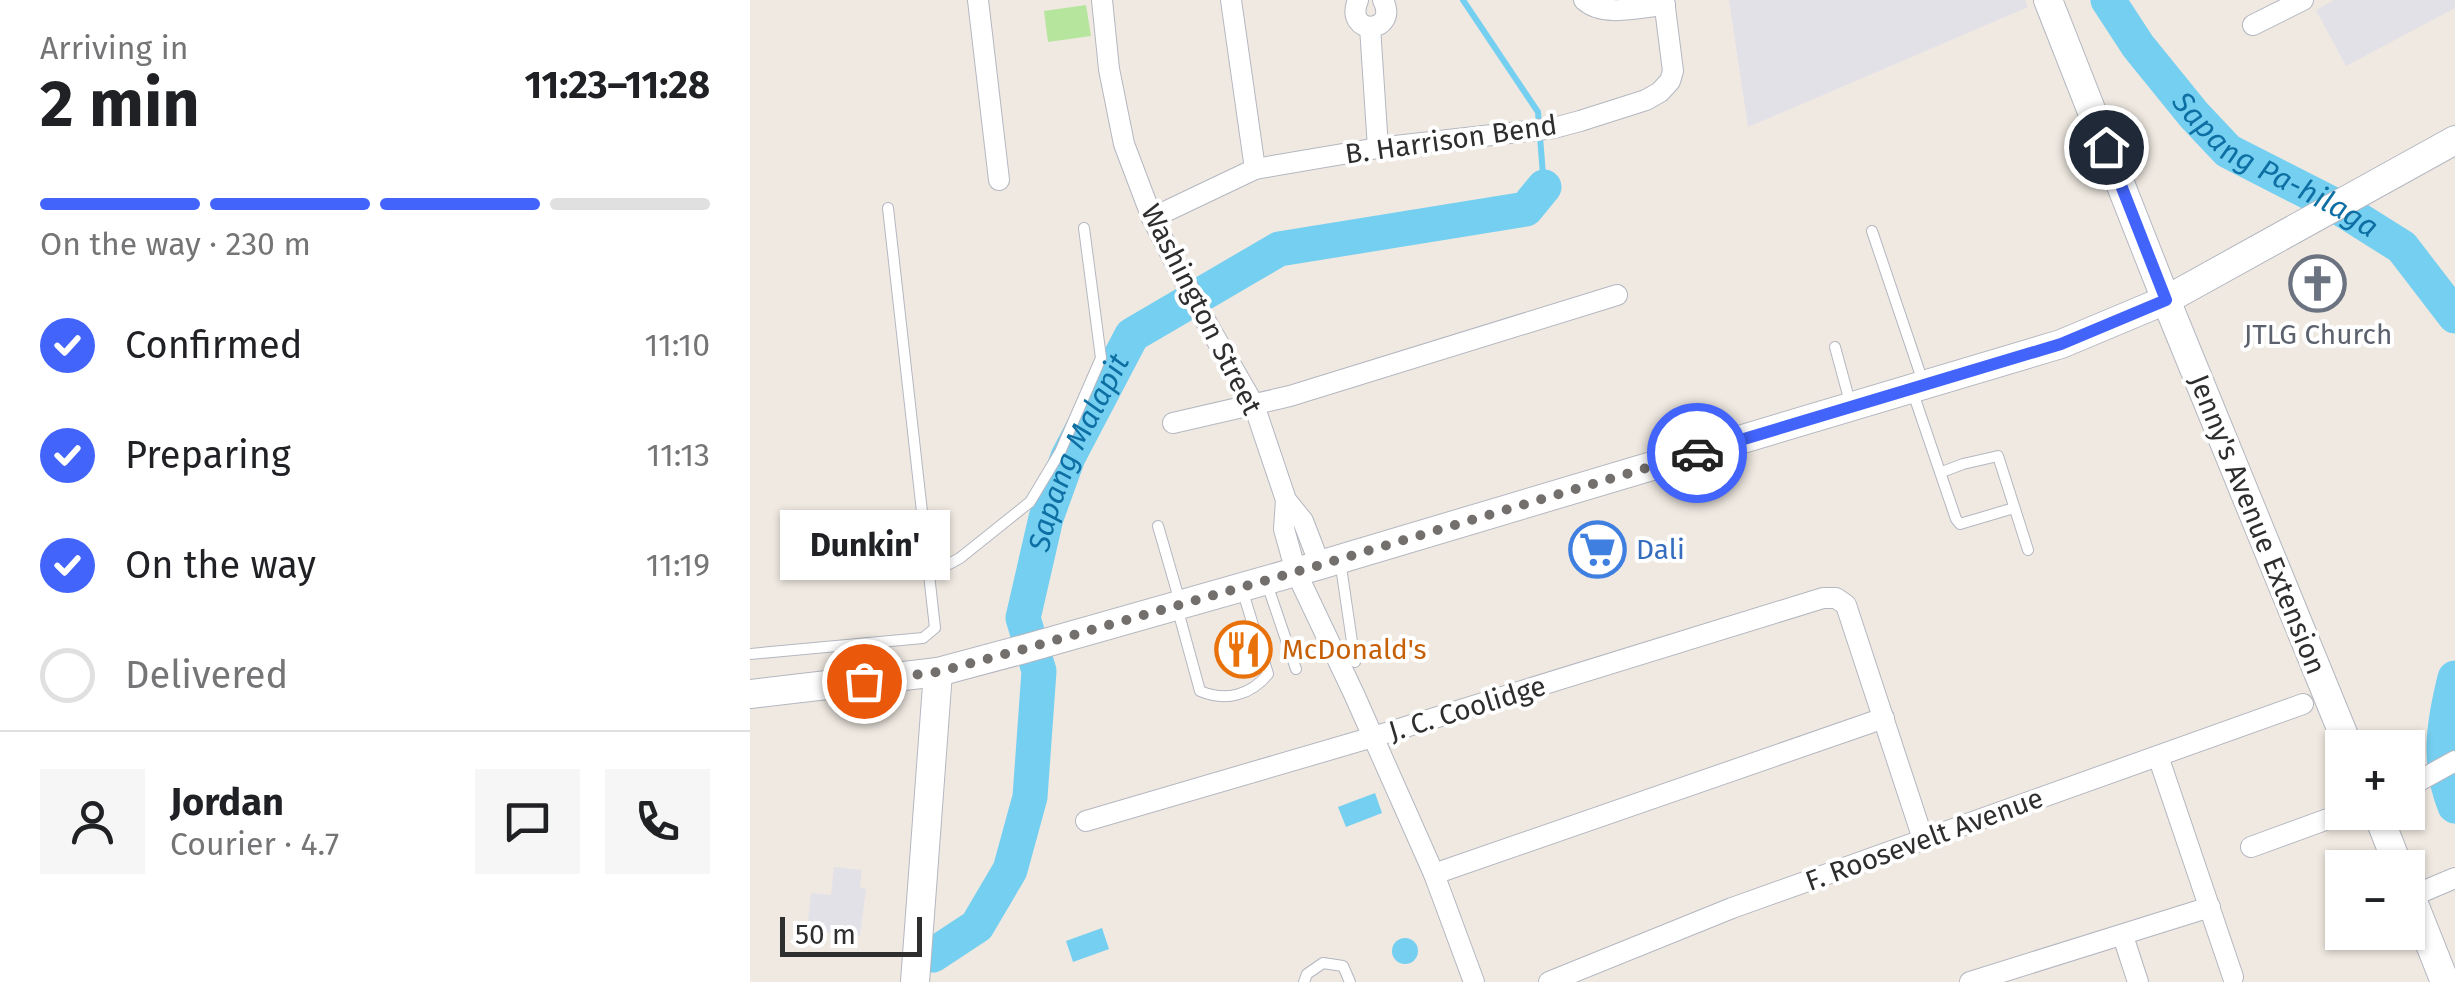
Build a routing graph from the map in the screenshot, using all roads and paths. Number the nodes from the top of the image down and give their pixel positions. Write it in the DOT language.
graph roads {
  1 [pos="978,0"];
  2 [pos="1102,0"];
  3 [pos="1232,0"];
  4 [pos="1358,0"];
  5 [pos="1383,0"];
  6 [pos="1584,0"];
  7 [pos="2048,0"];
  8 [pos="2302,0"];
  9 [pos="1664,3"];
  10 [pos="2253,25"];
  11 [pos="1370,27"];
  12 [pos="2455,140"];
  13 [pos="1378,148"];
  14 [pos="1255,168"];
  15 [pos="998,180"];
  16 [pos="888,208"];
  17 [pos="1152,218"];
  18 [pos="1084,228"];
  19 [pos="1872,231"];
  20 [pos="1617,296"];
  21 [pos="2166,300"];
  22 [pos="1834,347"];
  23 [pos="1918,387"];
  24 [pos="1254,404"];
  25 [pos="1851,406"];
  26 [pos="1173,423"];
  27 [pos="1942,472"];
  28 [pos="2014,508"];
  29 [pos="1158,526"];
  30 [pos="2028,550"];
  31 [pos="1319,565"];
  32 [pos="929,575"];
  33 [pos="1254,584"];
  34 [pos="1178,605"];
  35 [pos="1346,607"];
  36 [pos="1317,615"];
  37 [pos="750,654"];
  38 [pos="1354,662"];
  39 [pos="1296,668"];
  40 [pos="938,672"];
  41 [pos="750,694"];
  42 [pos="1354,694"];
  43 [pos="2303,704"];
  44 [pos="1884,718"];
  45 [pos="2342,730"];
  46 [pos="1373,737"];
  47 [pos="2158,756"];
  48 [pos="2455,761"];
  49 [pos="2425,778"];
  50 [pos="2325,820"];
  51 [pos="1086,822"];
  52 [pos="1922,838"];
  53 [pos="2251,847"];
  54 [pos="1434,874"];
  55 [pos="2455,878"];
  56 [pos="2425,888"];
  57 [pos="2210,907"];
  58 [pos="2425,933"];
  59 [pos="2123,936"];
  60 [pos="2233,977"];
  61 [pos="915,982"];
  62 [pos="1304,982"];
  63 [pos="1350,982"];
  64 [pos="1474,982"];
  65 [pos="1549,982"];
  66 [pos="1970,982"];
  67 [pos="2138,982"];
  68 [pos="2445,982"];
  1 -- 15 [label="street"];
  2 -- 17 [label="street, Washington Street"];
  3 -- 14 [label="street"];
  4 -- 11 [label="street"];
  5 -- 11 [label="street"];
  6 -- 9 [label="street"];
  7 -- 21 [label="main road, Jenny's Avenue Extension"];
  8 -- 10 [label="street"];
  9 -- 13 [label="street, B. Harrison Bend"];
  11 -- 13 [label="street"];
  12 -- 21 [label="main road"];
  13 -- 14 [label="street, B. Harrison Bend"];
  14 -- 17 [label="street, B. Harrison Bend"];
  16 -- 32 [label="lane"];
  17 -- 24 [label="street, Washington Street"];
  18 -- 32 [label="lane"];
  19 -- 23 [label="lane"];
  20 -- 24 [label="street"];
  21 -- 23 [label="main road"];
  21 -- 45 [label="main road, Jenny's Avenue Extension"];
  22 -- 25 [label="lane"];
  23 -- 25 [label="main road"];
  23 -- 27 [label="lane"];
  24 -- 26 [label="street"];
  24 -- 31 [label="street, Washington Street"];
  25 -- 31 [label="main road"];
  27 -- 28 [label="lane"];
  27 -- 28 [label="lane"];
  28 -- 30 [label="lane"];
  29 -- 34 [label="lane"];
  31 -- 33 [label="main road"];
  31 -- 35 [label="lane"];
  31 -- 36 [label="street, Washington Street"];
  32 -- 37 [label="lane"];
  33 -- 34 [label="main road"];
  33 -- 34 [label="lane"];
  33 -- 39 [label="lane"];
  34 -- 40 [label="main road"];
  35 -- 36 [label="lane"];
  35 -- 38 [label="lane"];
  36 -- 42 [label="street, Washington Street"];
  38 -- 42 [label="street, Washington Street"];
  40 -- 41 [label="main road"];
  40 -- 61 [label="main road"];
  42 -- 46 [label="street, Washington Street"];
  43 -- 47 [label="street, F. Roosevelt Avenue"];
  44 -- 46 [label="street, J. C. Coolidge"];
  44 -- 52 [label="street"];
  44 -- 54 [label="street"];
  46 -- 51 [label="street, J. C. Coolidge"];
  46 -- 54 [label="street, Washington Street"];
  47 -- 52 [label="street, F. Roosevelt Avenue"];
  47 -- 57 [label="street"];
  48 -- 49 [label="street"];
  50 -- 53 [label="street"];
  52 -- 65 [label="street, F. Roosevelt Avenue"];
  54 -- 64 [label="street, Washington Street"];
  55 -- 56 [label="street"];
  57 -- 59 [label="street"];
  57 -- 60 [label="street"];
  58 -- 68 [label="main road"];
  59 -- 66 [label="street"];
  59 -- 67 [label="street"];
  62 -- 63 [label="lane"];
}
